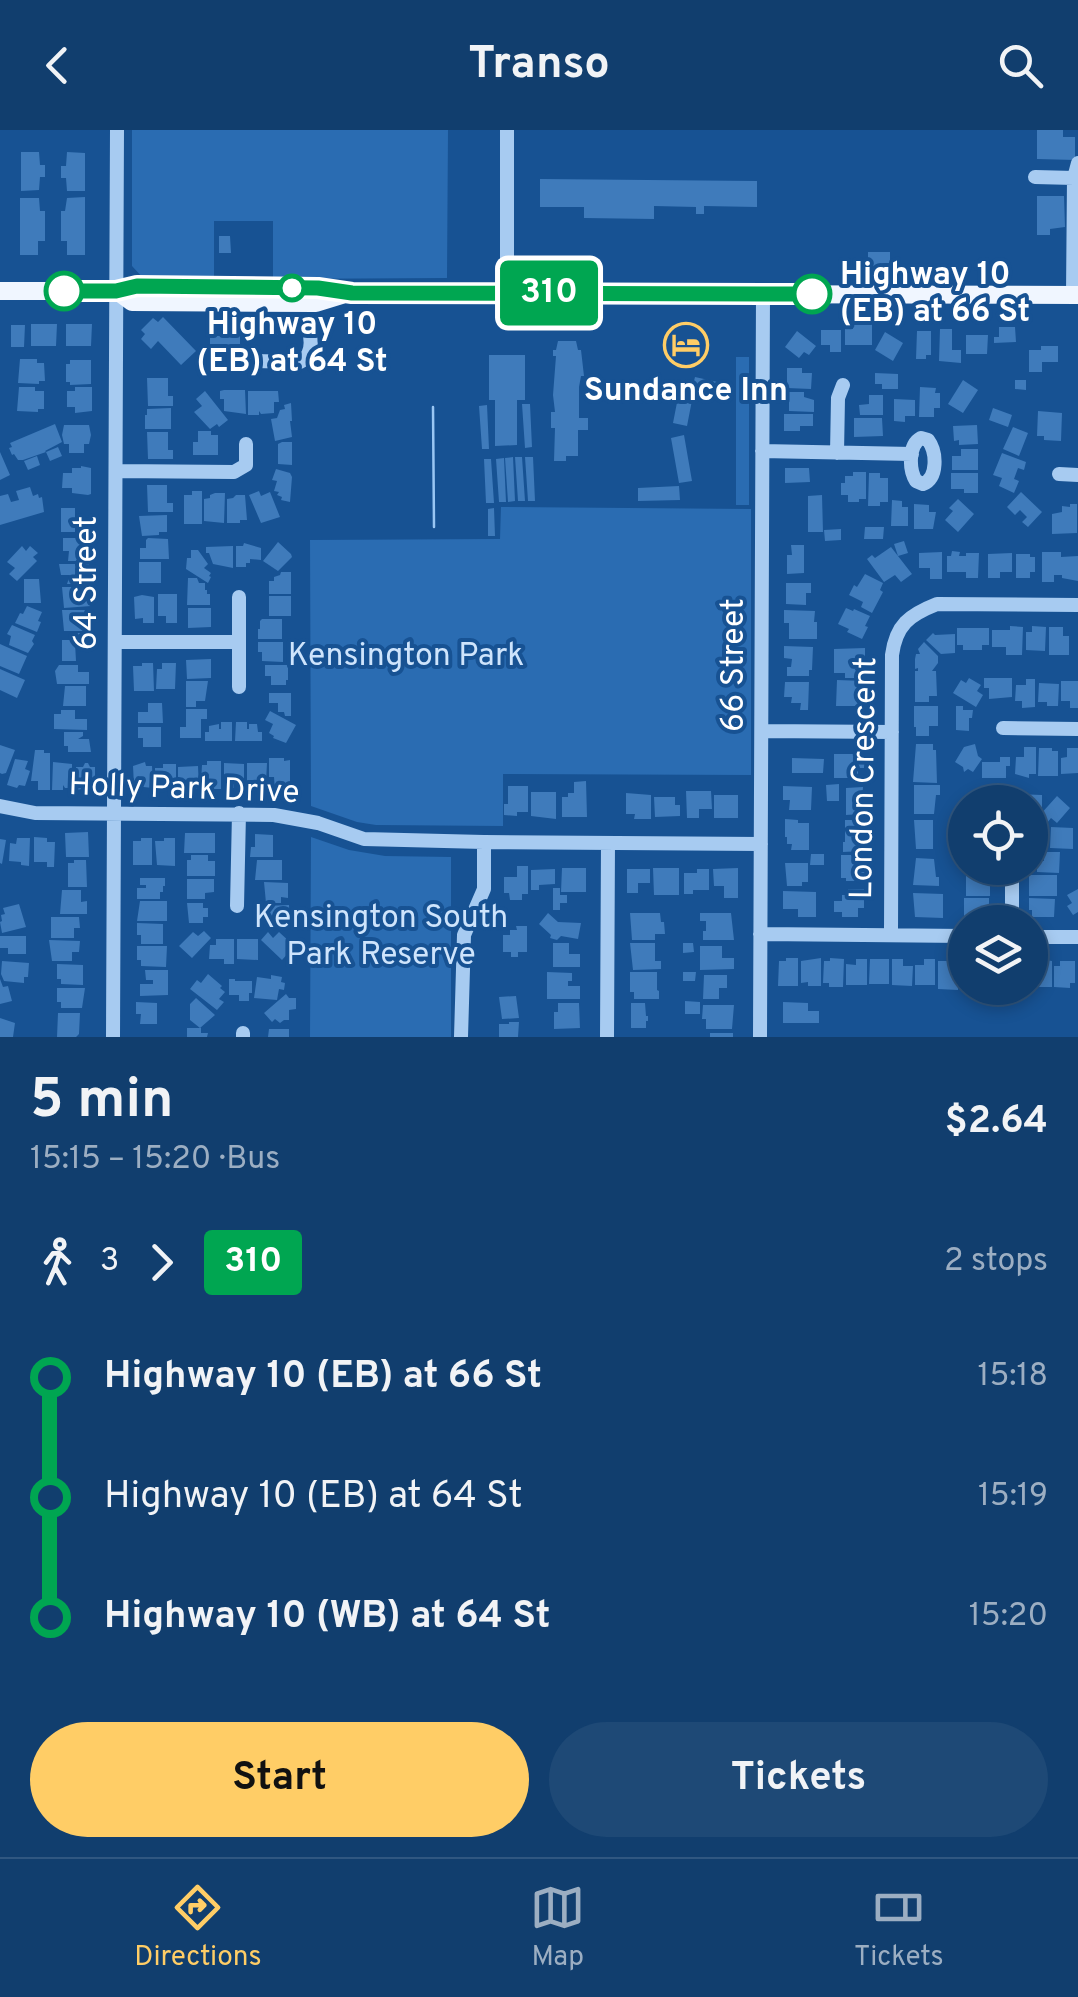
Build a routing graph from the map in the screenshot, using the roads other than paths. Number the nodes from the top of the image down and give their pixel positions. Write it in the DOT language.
graph roads {
  1 [pos="117,130"];
  2 [pos="507,130"];
  3 [pos="1076,171"];
  4 [pos="1035,178"];
  5 [pos="0,291"];
  6 [pos="116,291"];
  7 [pos="507,293"];
  8 [pos="763,294"];
  9 [pos="1075,295"];
  10 [pos="249,322"];
  11 [pos="248,360"];
  12 [pos="843,385"];
  13 [pos="246,444"];
  14 [pos="762,451"];
  15 [pos="837,452"];
  16 [pos="912,454"];
  17 [pos="116,471"];
  18 [pos="1059,474"];
  19 [pos="1078,474"];
  20 [pos="239,596"];
  21 [pos="1078,605"];
  22 [pos="115,642"];
  23 [pos="239,642"];
  24 [pos="239,686"];
  25 [pos="1003,728"];
  26 [pos="1078,729"];
  27 [pos="762,731"];
  28 [pos="892,732"];
  29 [pos="0,806"];
  30 [pos="114,814"];
  31 [pos="239,814"];
  32 [pos="484,842"];
  33 [pos="608,843"];
  34 [pos="760,844"];
  35 [pos="238,906"];
  36 [pos="760,934"];
  37 [pos="891,936"];
  38 [pos="948,936"];
  39 [pos="1048,937"];
  40 [pos="1078,938"];
  41 [pos="113,1037"];
  42 [pos="461,1037"];
  43 [pos="607,1037"];
  44 [pos="760,1037"];
  1 -- 6 [label="street, 64 Street"];
  2 -- 7 [label="street"];
  3 -- 4 [label="street"];
  3 -- 9 [label="street"];
  5 -- 6 [label="main road"];
  6 -- 7 [label="main road"];
  6 -- 17 [label="street, 64 Street"];
  7 -- 8 [label="main road"];
  8 -- 9 [label="main road"];
  8 -- 14 [label="street, 66 Street"];
  10 -- 11 [label="street"];
  12 -- 15 [label="street"];
  13 -- 17 [label="street"];
  14 -- 15 [label="street"];
  14 -- 27 [label="street, 66 Street"];
  15 -- 16 [label="street"];
  17 -- 22 [label="street, 64 Street"];
  18 -- 19 [label="street"];
  20 -- 23 [label="street"];
  21 -- 28 [label="street, London Crescent"];
  22 -- 23 [label="street"];
  22 -- 30 [label="street, 64 Street"];
  23 -- 24 [label="street"];
  25 -- 26 [label="street"];
  27 -- 28 [label="street"];
  27 -- 34 [label="street, 66 Street"];
  28 -- 37 [label="street, London Crescent"];
  29 -- 30 [label="street, Holly Park Drive"];
  30 -- 31 [label="street, Holly Park Drive"];
  30 -- 41 [label="street, 64 Street"];
  31 -- 32 [label="street, Holly Park Drive"];
  31 -- 35 [label="street"];
  32 -- 33 [label="street, Holly Park Drive"];
  32 -- 42 [label="street"];
  33 -- 34 [label="street, Holly Park Drive"];
  33 -- 43 [label="street"];
  34 -- 36 [label="street, 66 Street"];
  36 -- 37 [label="street"];
  36 -- 44 [label="street, 66 Street"];
  37 -- 38 [label="street"];
  39 -- 40 [label="street"];
}
